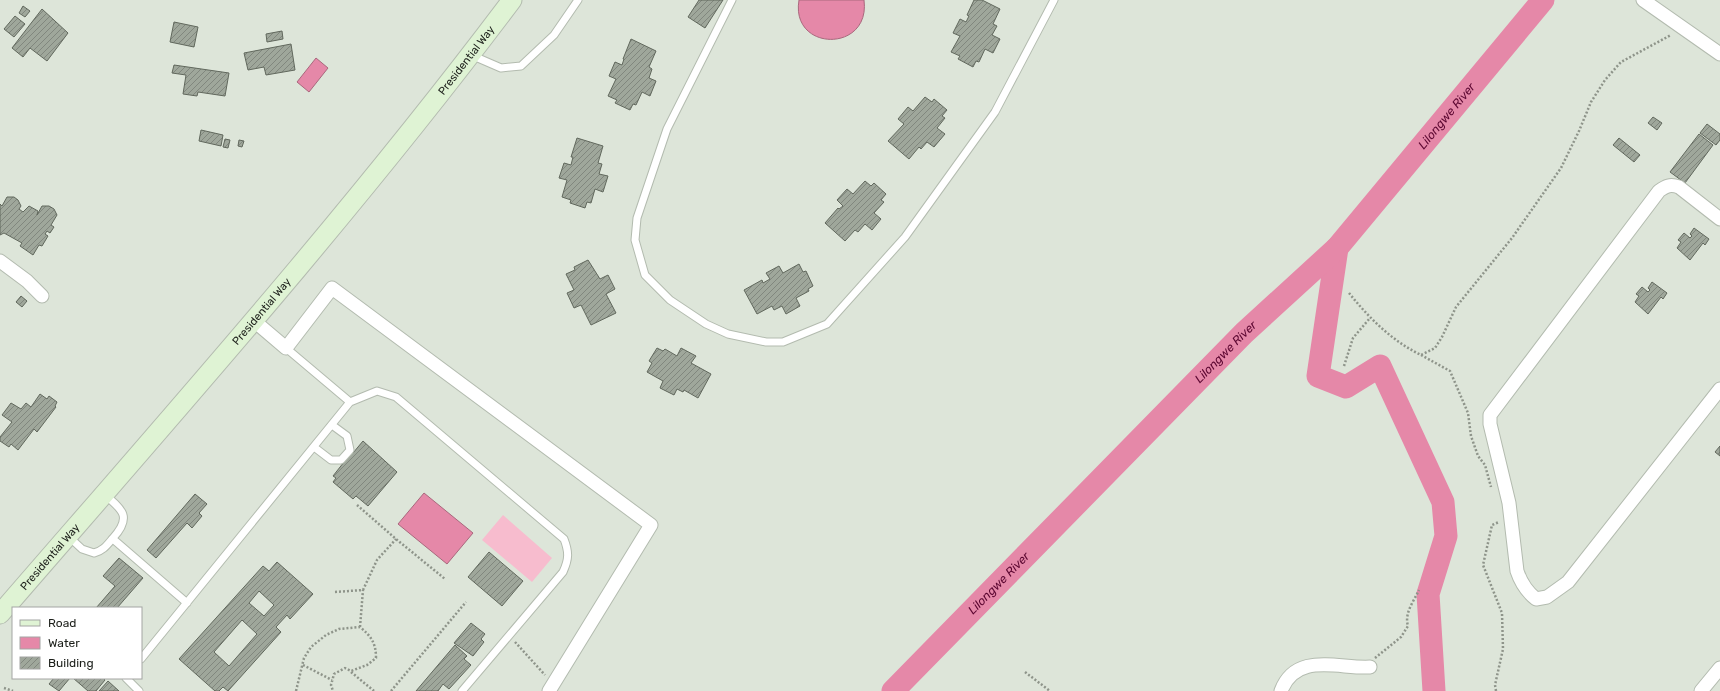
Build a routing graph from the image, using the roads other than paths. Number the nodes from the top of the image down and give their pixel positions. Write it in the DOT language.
graph roads {
  1 [pos="512,0"];
  2 [pos="578,0"];
  3 [pos="732,0"];
  4 [pos="1054,0"];
  5 [pos="1643,0"];
  6 [pos="1720,54"];
  7 [pos="470,55"];
  8 [pos="1720,219"];
  9 [pos="0,261"];
  10 [pos="42,296"];
  11 [pos="253,320"];
  12 [pos="286,348"];
  13 [pos="1720,389"];
  14 [pos="350,402"];
  15 [pos="332,425"];
  16 [pos="314,447"];
  17 [pos="104,494"];
  18 [pos="68,536"];
  19 [pos="113,539"];
  20 [pos="187,603"];
  21 [pos="0,614"];
  22 [pos="142,658"];
  23 [pos="1370,667"];
  24 [pos="1720,668"];
  25 [pos="127,679"];
  26 [pos="545,686"];
  27 [pos="139,691"];
  28 [pos="462,691"];
  29 [pos="1281,691"];
  30 [pos="1701,691"];
  1 -- 7 [label="main road, Presidential Way"];
  2 -- 7 [label="lane"];
  3 -- 4 [label="lane"];
  5 -- 6 [label="street"];
  7 -- 11 [label="main road, Presidential Way"];
  8 -- 13 [label="street"];
  9 -- 10 [label="street"];
  11 -- 12 [label="street"];
  11 -- 17 [label="main road, Presidential Way"];
  12 -- 14 [label="lane"];
  12 -- 26 [label="street"];
  14 -- 15 [label="lane"];
  14 -- 28 [label="lane"];
  15 -- 16 [label="lane"];
  15 -- 16 [label="lane"];
  16 -- 20 [label="lane"];
  17 -- 18 [label="main road, Presidential Way"];
  17 -- 19 [label="lane"];
  18 -- 19 [label="lane"];
  18 -- 21 [label="main road, Presidential Way"];
  19 -- 20 [label="lane"];
  20 -- 22 [label="lane"];
  23 -- 29 [label="street"];
  24 -- 30 [label="street"];
  25 -- 27 [label="lane"];
}
